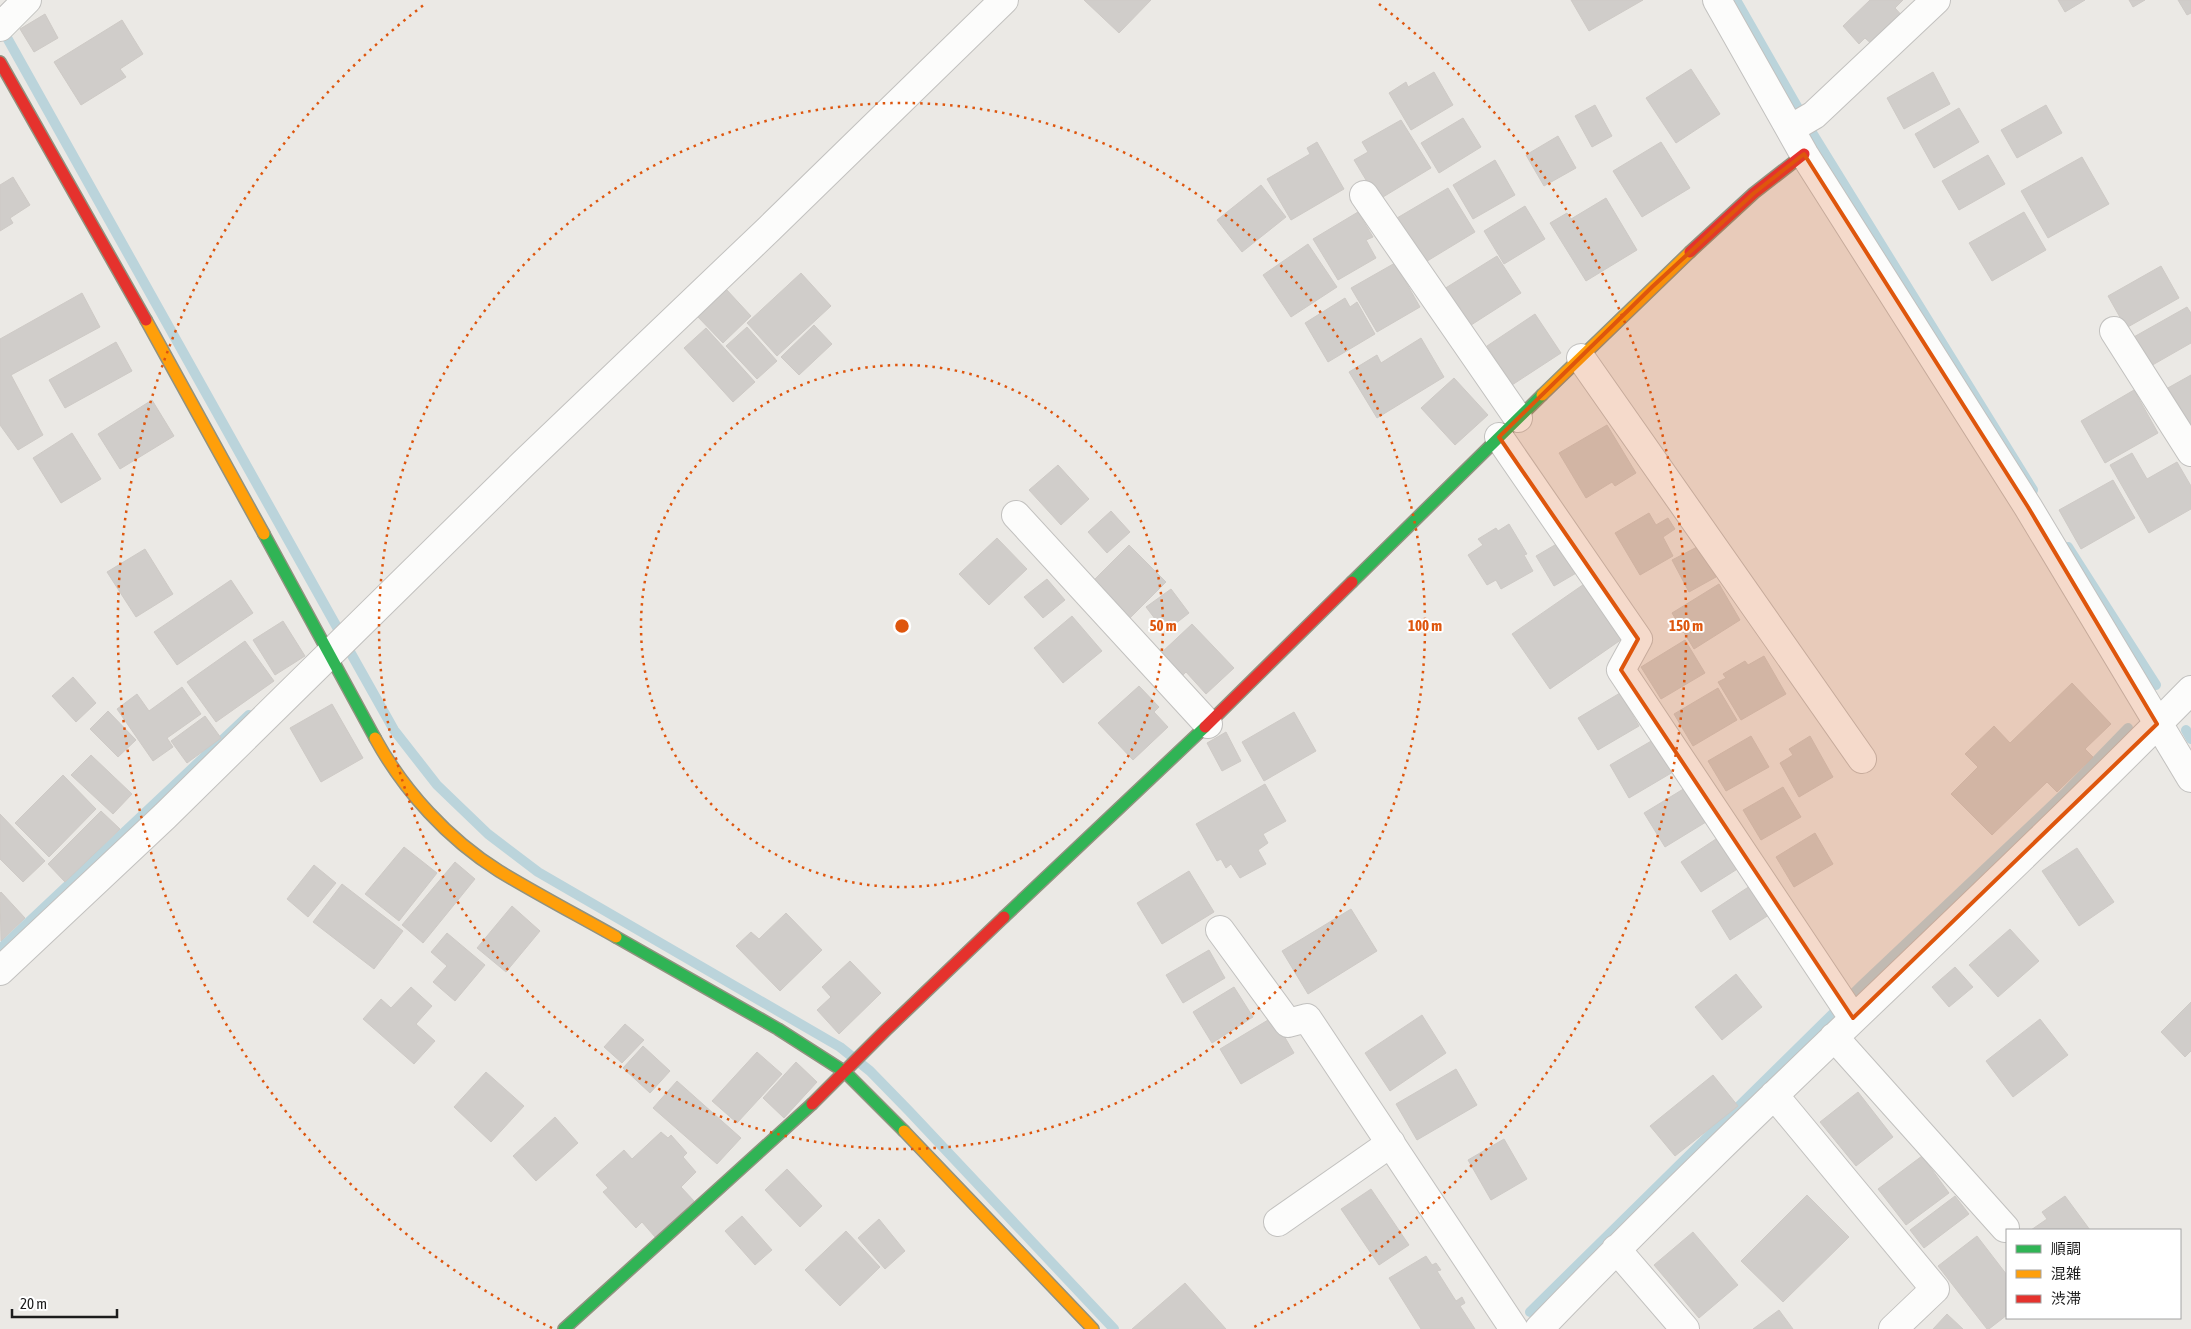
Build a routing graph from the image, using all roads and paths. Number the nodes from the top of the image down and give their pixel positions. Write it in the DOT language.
graph roads {
  1 [pos="1004,0"];
  2 [pos="1717,0"];
  3 [pos="1936,0"];
  4 [pos="0,62"];
  5 [pos="1801,123"];
  6 [pos="1804,154"];
  7 [pos="1364,195"];
  8 [pos="2114,331"];
  9 [pos="1581,358"];
  10 [pos="1508,427"];
  11 [pos="2191,452"];
  12 [pos="1016,515"];
  13 [pos="328,654"];
  14 [pos="2191,690"];
  15 [pos="1208,724"];
  16 [pos="2157,724"];
  17 [pos="1862,759"];
  18 [pos="2191,778"];
  19 [pos="1220,930"];
  20 [pos="0,971"];
  21 [pos="1846,1009"];
  22 [pos="1834,1037"];
  23 [pos="848,1068"];
  24 [pos="1774,1095"];
  25 [pos="1392,1143"];
  26 [pos="1278,1222"];
  27 [pos="2005,1228"];
  28 [pos="1616,1249"];
  29 [pos="564,1329"];
  30 [pos="1093,1329"];
  31 [pos="1514,1329"];
  32 [pos="1539,1329"];
  33 [pos="1685,1329"];
  34 [pos="1892,1329"];
  1 -- 13 [label="street"];
  2 -- 5 [label="street"];
  3 -- 5 [label="street"];
  4 -- 13 [label="street"];
  5 -- 6 [label="street"];
  6 -- 9 [label="street"];
  6 -- 16 [label="street"];
  7 -- 10 [label="street"];
  8 -- 11 [label="street"];
  9 -- 10 [label="street"];
  9 -- 17 [label="street"];
  10 -- 15 [label="street"];
  10 -- 21 [label="street"];
  12 -- 15 [label="street"];
  13 -- 20 [label="street"];
  13 -- 23 [label="street"];
  14 -- 16 [label="street"];
  15 -- 23 [label="street"];
  16 -- 18 [label="street"];
  16 -- 21 [label="street"];
  19 -- 25 [label="street"];
  21 -- 22 [label="street"];
  22 -- 24 [label="street"];
  22 -- 27 [label="street"];
  23 -- 29 [label="street"];
  23 -- 30 [label="street"];
  24 -- 28 [label="street"];
  24 -- 34 [label="street"];
  25 -- 26 [label="street"];
  25 -- 31 [label="street"];
  28 -- 32 [label="street"];
  28 -- 33 [label="street"];
}
